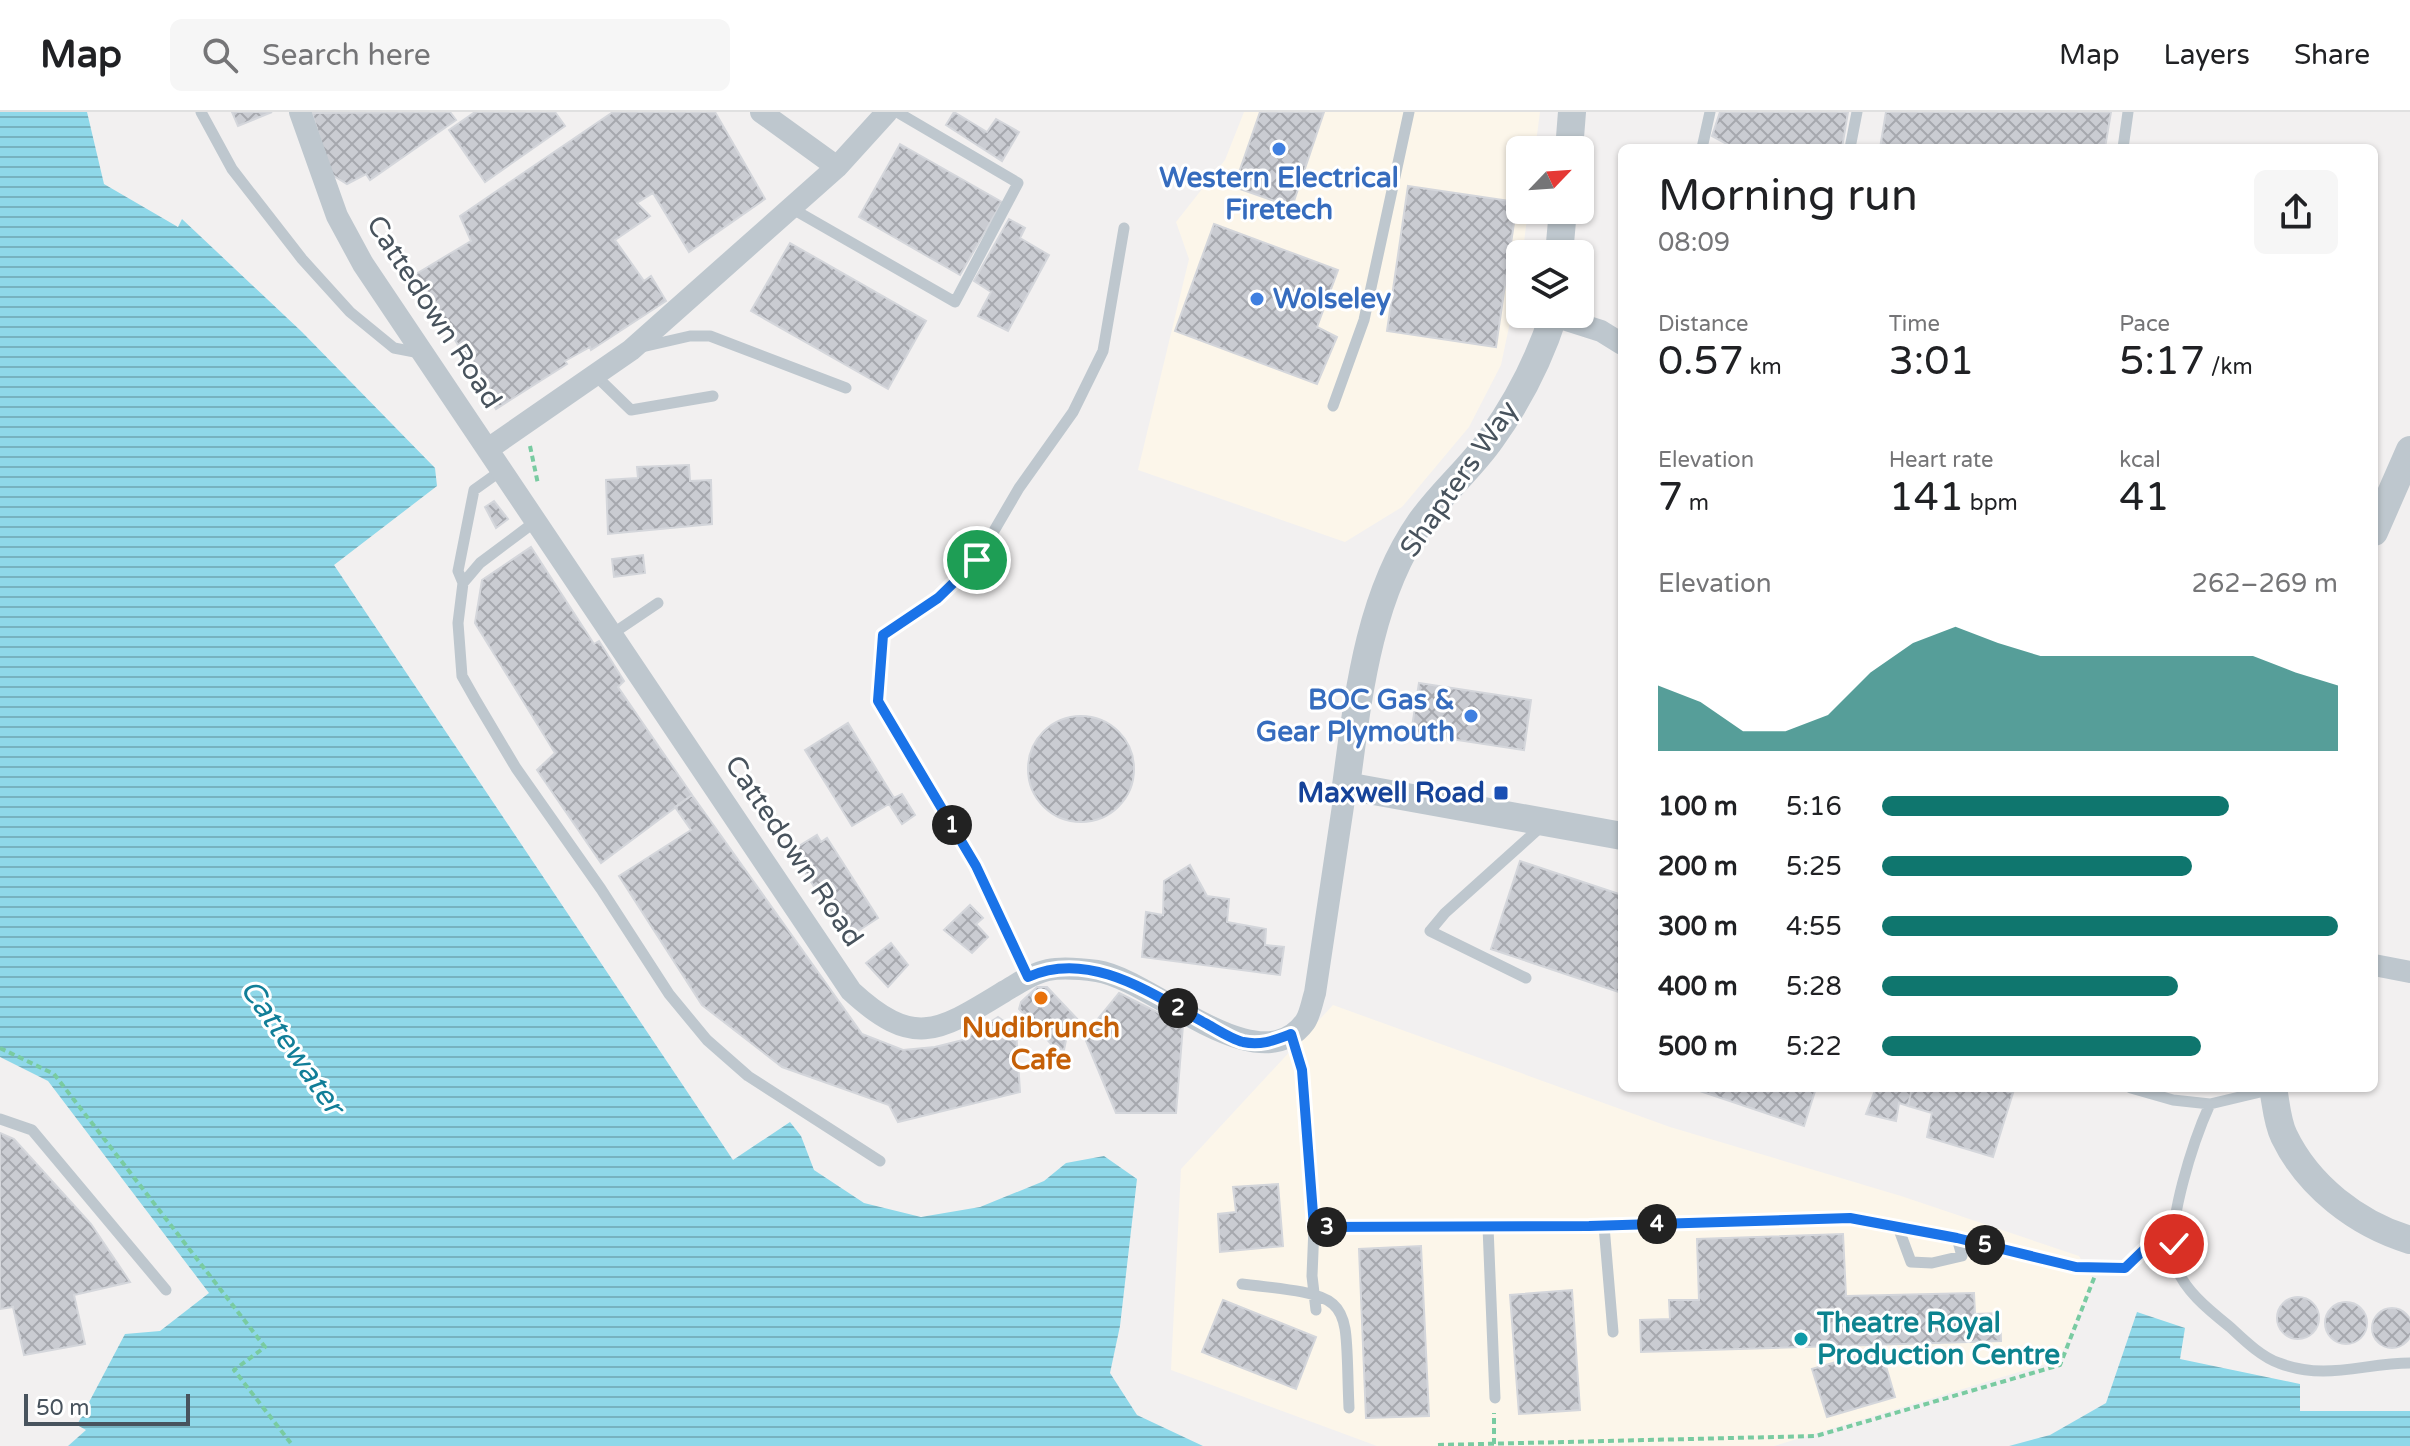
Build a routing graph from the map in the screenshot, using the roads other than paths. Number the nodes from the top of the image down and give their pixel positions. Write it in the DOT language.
graph roads {
  1 [pos="201,112"];
  2 [pos="300,112"];
  3 [pos="761,112"];
  4 [pos="887,112"];
  5 [pos="897,112"];
  6 [pos="1409,112"];
  7 [pos="1572,112"];
  8 [pos="1710,112"];
  9 [pos="1857,112"];
  10 [pos="2128,112"];
  11 [pos="1570,136"];
  12 [pos="1703,144"];
  13 [pos="1851,144"];
  14 [pos="2124,144"];
  15 [pos="837,167"];
  16 [pos="791,208"];
  17 [pos="1124,228"];
  18 [pos="1549,328"];
  19 [pos="1592,328"];
  20 [pos="1618,342"];
  21 [pos="631,350"];
  22 [pos="424,354"];
  23 [pos="594,374"];
  24 [pos="846,388"];
  25 [pos="713,396"];
  26 [pos="1333,406"];
  27 [pos="488,449"];
  28 [pos="2410,450"];
  29 [pos="502,470"];
  30 [pos="536,521"];
  31 [pos="2378,523"];
  32 [pos="463,583"];
  33 [pos="658,603"];
  34 [pos="612,634"];
  35 [pos="1346,786"];
  36 [pos="1547,822"];
  37 [pos="1618,835"];
  38 [pos="2378,967"];
  39 [pos="2410,972"];
  40 [pos="1028,977"];
  41 [pos="1526,978"];
  42 [pos="1291,1034"];
  43 [pos="2145,1092"];
  44 [pos="2257,1092"];
  45 [pos="2274,1092"];
  46 [pos="2210,1104"];
  47 [pos="0,1119"];
  48 [pos="880,1161"];
  49 [pos="1604,1226"];
  50 [pos="1314,1227"];
  51 [pos="1488,1227"];
  52 [pos="1898,1227"];
  53 [pos="2410,1240"];
  54 [pos="1242,1284"];
  55 [pos="166,1290"];
  56 [pos="1314,1292"];
  57 [pos="1316,1310"];
  58 [pos="1613,1332"];
  59 [pos="2410,1363"];
  60 [pos="1495,1398"];
  61 [pos="1349,1408"];
  1 -- 22 [label="lane"];
  2 -- 22 [label="street, Cattedown Road"];
  3 -- 15 [label="street"];
  4 -- 15 [label="street"];
  5 -- 16 [label="lane"];
  6 -- 26 [label="lane"];
  7 -- 11 [label="street"];
  8 -- 12 [label="lane"];
  9 -- 13 [label="lane"];
  10 -- 14 [label="lane"];
  15 -- 16 [label="street"];
  16 -- 21 [label="street"];
  17 -- 40 [label="lane"];
  18 -- 35 [label="street, Shapters Way"];
  19 -- 20 [label="street"];
  21 -- 23 [label="street"];
  21 -- 24 [label="lane"];
  22 -- 27 [label="street, Cattedown Road"];
  23 -- 25 [label="lane"];
  23 -- 27 [label="street"];
  27 -- 29 [label="street, Cattedown Road"];
  28 -- 31 [label="street"];
  29 -- 30 [label="street, Cattedown Road"];
  29 -- 32 [label="lane"];
  30 -- 32 [label="lane"];
  30 -- 34 [label="street, Cattedown Road"];
  32 -- 48 [label="lane"];
  33 -- 34 [label="lane"];
  34 -- 40 [label="street, Cattedown Road"];
  35 -- 36 [label="street"];
  35 -- 42 [label="street"];
  36 -- 37 [label="street"];
  36 -- 41 [label="lane"];
  38 -- 39 [label="street"];
  40 -- 42 [label="street, Cattedown Road"];
  42 -- 50 [label="lane"];
  43 -- 46 [label="lane"];
  44 -- 46 [label="lane"];
  45 -- 53 [label="street"];
  46 -- 59 [label="lane"];
  47 -- 55 [label="lane"];
  49 -- 51 [label="lane"];
  49 -- 52 [label="lane"];
  49 -- 58 [label="lane"];
  50 -- 51 [label="lane"];
  50 -- 56 [label="lane"];
  51 -- 60 [label="lane"];
  52 -- 52 [label="lane"];
  54 -- 56 [label="lane"];
  56 -- 57 [label="lane"];
  56 -- 61 [label="lane"];
}
